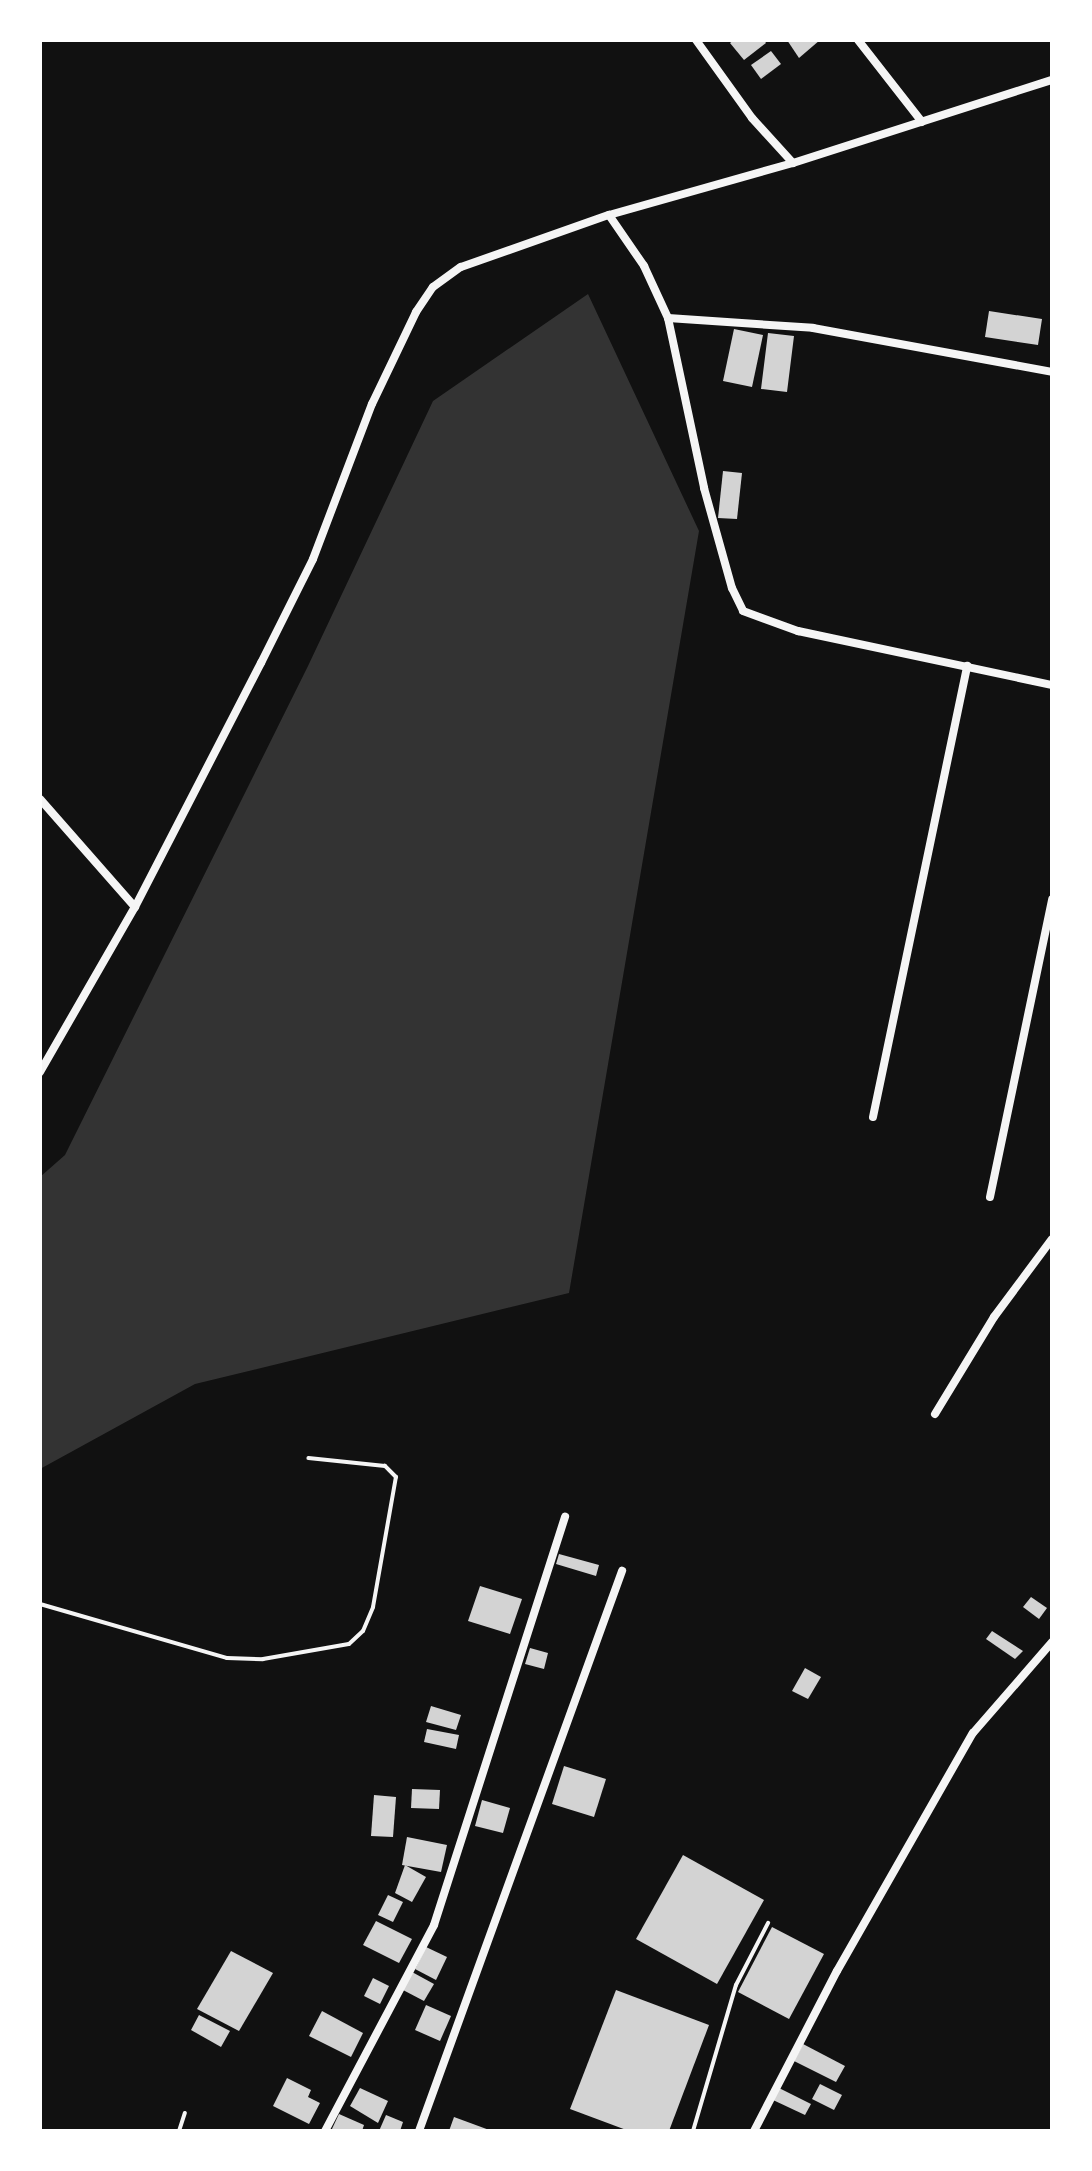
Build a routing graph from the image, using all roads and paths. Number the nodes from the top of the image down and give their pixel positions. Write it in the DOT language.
graph roads {
  1 [pos="696,40"];
  2 [pos="858,40"];
  3 [pos="1052,80"];
  4 [pos="922,122"];
  5 [pos="793,163"];
  6 [pos="609,215"];
  7 [pos="668,318"];
  8 [pos="1052,372"];
  9 [pos="967,666"];
  10 [pos="1052,684"];
  11 [pos="40,799"];
  12 [pos="1052,899"];
  13 [pos="135,907"];
  14 [pos="40,1072"];
  15 [pos="873,1117"];
  16 [pos="990,1197"];
  17 [pos="1052,1239"];
  18 [pos="935,1414"];
  19 [pos="308,1458"];
  20 [pos="565,1516"];
  21 [pos="622,1571"];
  22 [pos="40,1604"];
  23 [pos="1052,1642"];
  24 [pos="768,1922"];
  25 [pos="185,2112"];
  26 [pos="178,2131"];
  27 [pos="325,2131"];
  28 [pos="418,2131"];
  29 [pos="692,2131"];
  30 [pos="754,2131"];
  1 -- 5 [label="street"];
  2 -- 4 [label="street"];
  3 -- 4 [label="street"];
  4 -- 5 [label="street"];
  5 -- 6 [label="street"];
  6 -- 7 [label="street"];
  6 -- 13 [label="street"];
  7 -- 8 [label="street"];
  7 -- 9 [label="street"];
  9 -- 10 [label="street"];
  9 -- 15 [label="street"];
  11 -- 13 [label="street"];
  12 -- 16 [label="street"];
  13 -- 14 [label="street"];
  17 -- 18 [label="street"];
  19 -- 22 [label="lane"];
  20 -- 27 [label="street"];
  21 -- 28 [label="street"];
  23 -- 30 [label="street"];
  24 -- 29 [label="lane"];
  25 -- 26 [label="lane"];
}
